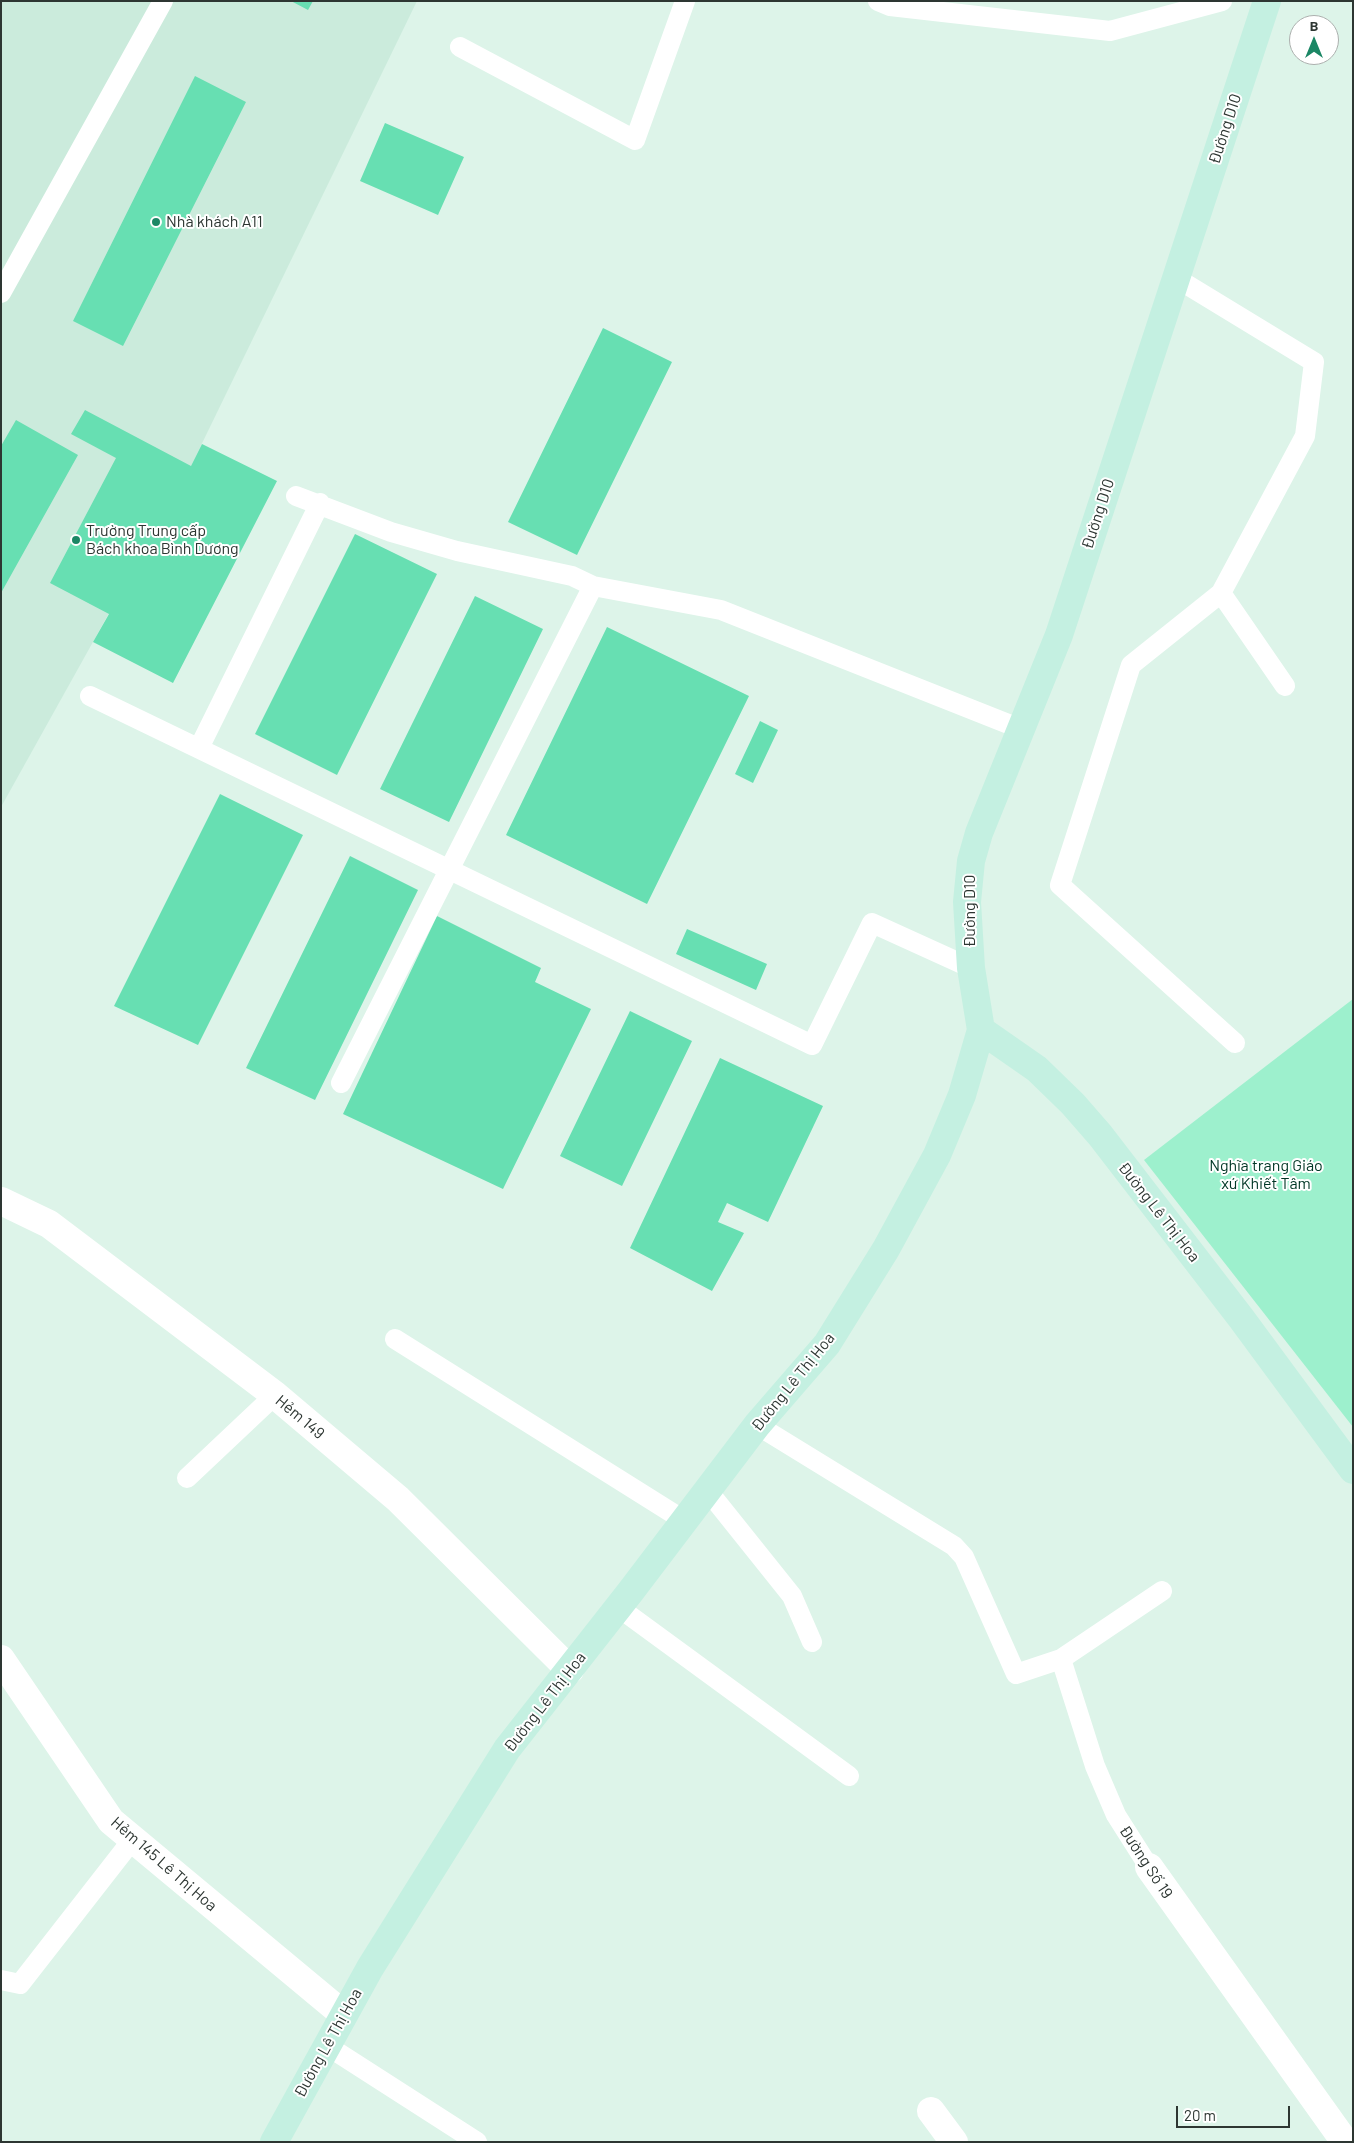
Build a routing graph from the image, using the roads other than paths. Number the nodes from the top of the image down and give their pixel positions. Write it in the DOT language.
graph roads {
  1 [pos="163,1"];
  2 [pos="686,1"];
  3 [pos="1222,1"];
  4 [pos="1267,1"];
  5 [pos="887,3"];
  6 [pos="460,47"];
  7 [pos="1176,278"];
  8 [pos="1,293"];
  9 [pos="296,496"];
  10 [pos="320,503"];
  11 [pos="593,586"];
  12 [pos="1221,593"];
  13 [pos="1285,686"];
  14 [pos="90,696"];
  15 [pos="1021,729"];
  16 [pos="199,748"];
  17 [pos="448,869"];
  18 [pos="971,968"];
  19 [pos="981,1030"];
  20 [pos="1235,1043"];
  21 [pos="341,1083"];
  22 [pos="1,1201"];
  23 [pos="395,1339"];
  24 [pos="275,1395"];
  25 [pos="757,1425"];
  26 [pos="1351,1461"];
  27 [pos="187,1478"];
  28 [pos="708,1491"];
  29 [pos="685,1521"];
  30 [pos="1162,1590"];
  31 [pos="618,1607"];
  32 [pos="812,1642"];
  33 [pos="1,1659"];
  34 [pos="1061,1659"];
  35 [pos="570,1670"];
  36 [pos="849,1776"];
  37 [pos="133,1839"];
  38 [pos="1148,1867"];
  39 [pos="1,1980"];
  40 [pos="343,2014"];
  41 [pos="326,2045"];
  42 [pos="931,2111"];
  43 [pos="274,2142"];
  44 [pos="477,2142"];
  45 [pos="954,2142"];
  46 [pos="1345,2142"];
  1 -- 8 [label="lane"];
  2 -- 6 [label="lane"];
  3 -- 5 [label="lane"];
  4 -- 7 [label="street, Đường D10"];
  7 -- 12 [label="lane"];
  7 -- 15 [label="street, Đường D10"];
  9 -- 10 [label="lane"];
  10 -- 11 [label="lane"];
  10 -- 16 [label="lane"];
  11 -- 15 [label="lane"];
  11 -- 17 [label="lane"];
  12 -- 13 [label="lane"];
  12 -- 20 [label="lane"];
  14 -- 16 [label="lane"];
  15 -- 18 [label="street, Đường D10"];
  16 -- 17 [label="lane"];
  17 -- 18 [label="lane"];
  17 -- 21 [label="lane"];
  18 -- 19 [label="street, Đường D10"];
  19 -- 25 [label="street, Đường Lê Thị Hoa"];
  19 -- 26 [label="street, Đường Lê Thị Hoa"];
  22 -- 24 [label="street, Hẻm 149"];
  23 -- 29 [label="lane"];
  24 -- 27 [label="lane"];
  24 -- 35 [label="street, Hẻm 149"];
  25 -- 28 [label="street, Đường Lê Thị Hoa"];
  25 -- 34 [label="lane"];
  28 -- 29 [label="street, Đường Lê Thị Hoa"];
  28 -- 32 [label="lane"];
  29 -- 31 [label="street, Đường Lê Thị Hoa"];
  30 -- 34 [label="lane"];
  31 -- 35 [label="street, Đường Lê Thị Hoa"];
  31 -- 36 [label="lane"];
  33 -- 37 [label="street, Hẻm 145 Lê Thị Hoa"];
  34 -- 38 [label="lane, Đường Số 19"];
  35 -- 40 [label="street, Đường Lê Thị Hoa"];
  37 -- 39 [label="lane"];
  37 -- 40 [label="street, Hẻm 145 Lê Thị Hoa"];
  38 -- 46 [label="street, Đường Số 19"];
  40 -- 41 [label="street, Đường Lê Thị Hoa"];
  41 -- 43 [label="street, Đường Lê Thị Hoa"];
  41 -- 44 [label="lane"];
  42 -- 45 [label="street"];
}
